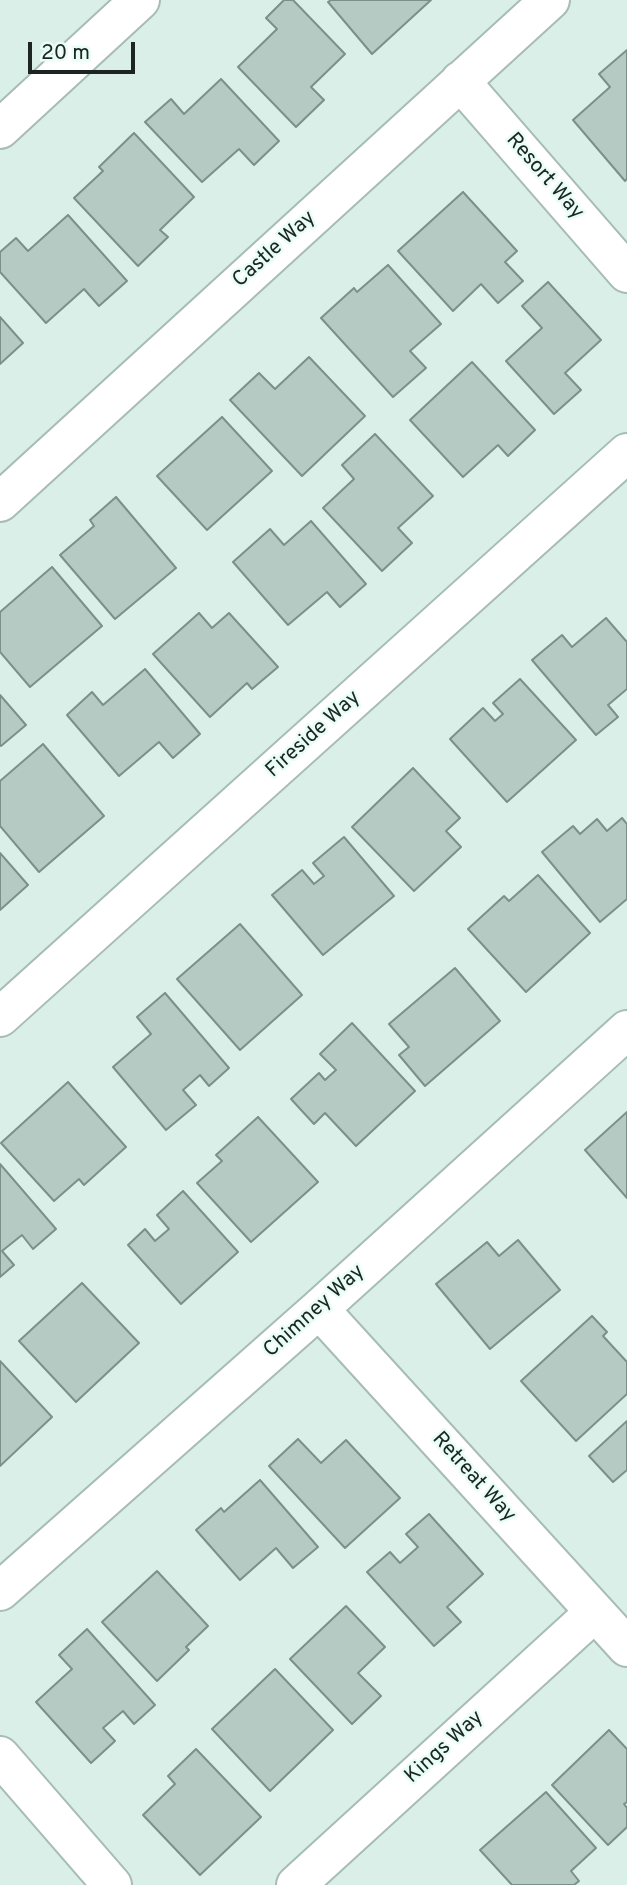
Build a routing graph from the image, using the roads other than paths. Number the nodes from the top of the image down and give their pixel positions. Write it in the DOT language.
graph roads {
  1 [pos="140,0"];
  2 [pos="550,0"];
  3 [pos="460,80"];
  4 [pos="0,129"];
  5 [pos="627,273"];
  6 [pos="627,453"];
  7 [pos="0,502"];
  8 [pos="0,1017"];
  9 [pos="627,1030"];
  10 [pos="319,1309"];
  11 [pos="0,1591"];
  12 [pos="595,1612"];
  13 [pos="627,1647"];
  14 [pos="0,1756"];
  15 [pos="112,1885"];
  16 [pos="296,1885"];
  1 -- 4 [label="street"];
  2 -- 3 [label="street, Castle Way"];
  3 -- 5 [label="street, Resort Way"];
  3 -- 7 [label="street, Castle Way"];
  6 -- 8 [label="street, Fireside Way"];
  9 -- 10 [label="street, Chimney Way"];
  10 -- 11 [label="street, Chimney Way"];
  10 -- 12 [label="street, Retreat Way"];
  12 -- 13 [label="street, Retreat Way"];
  12 -- 16 [label="street, Kings Way"];
  14 -- 15 [label="street"];
}
